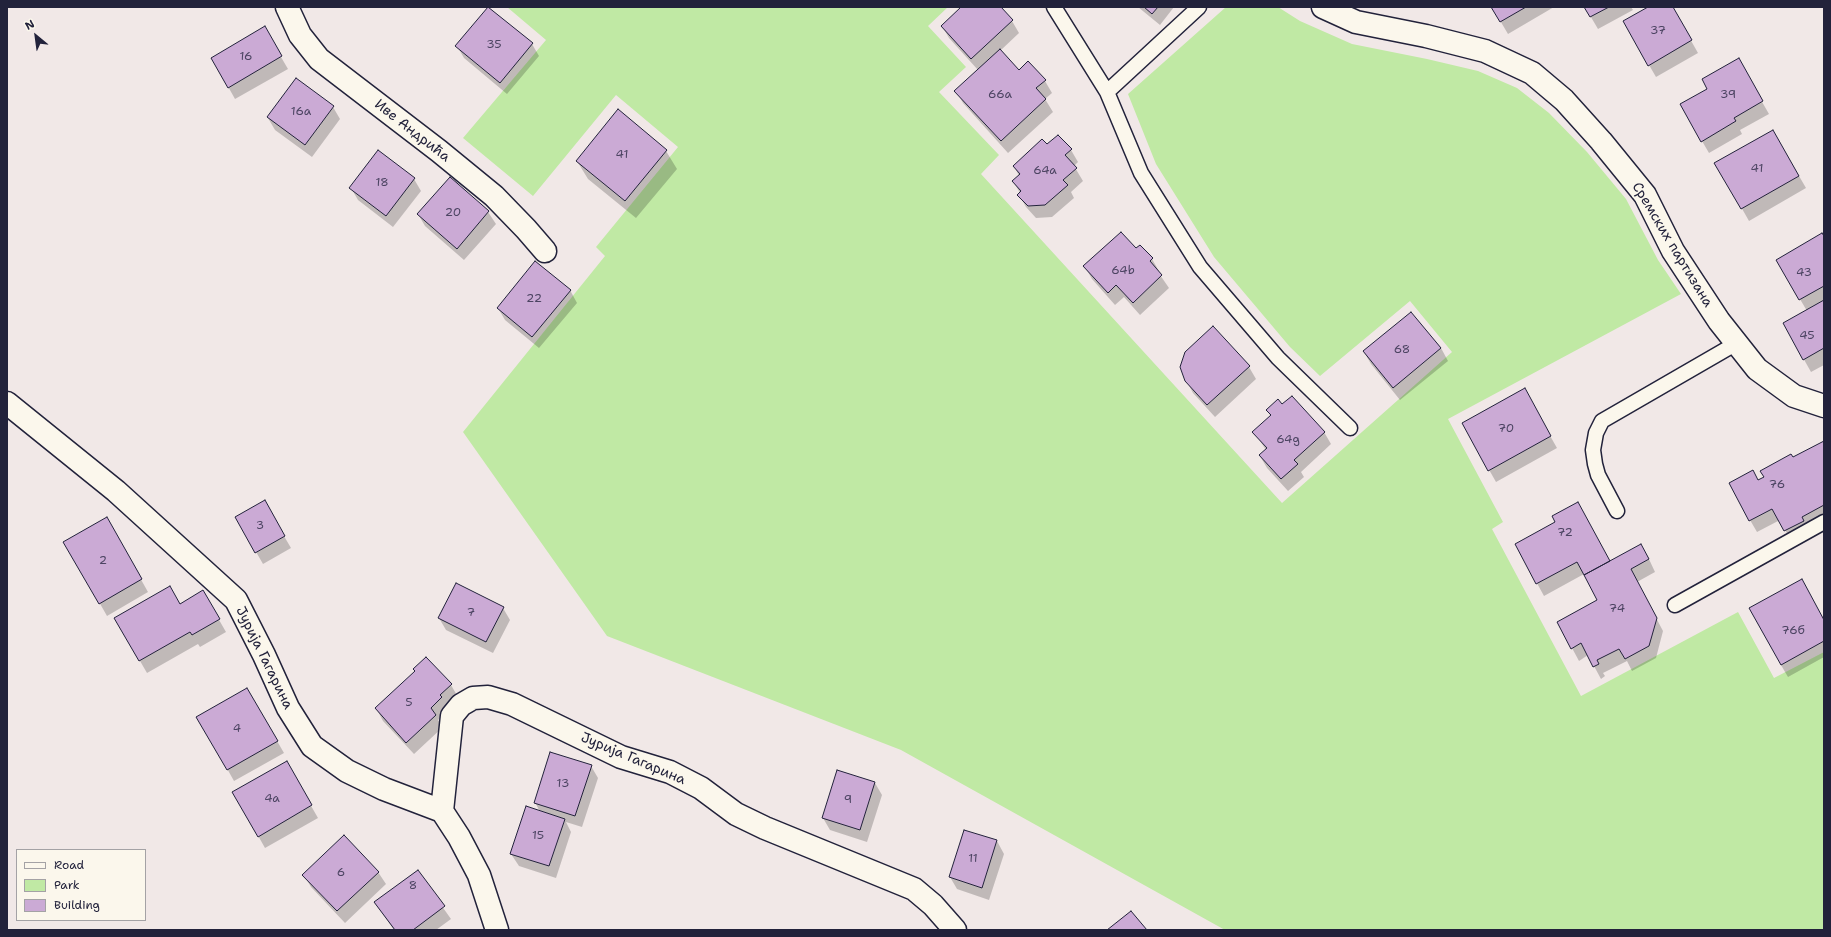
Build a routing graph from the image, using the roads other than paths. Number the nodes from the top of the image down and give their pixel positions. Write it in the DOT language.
graph roads {
  1 [pos="287,7"];
  2 [pos="1054,7"];
  3 [pos="1199,7"];
  4 [pos="1323,7"];
  5 [pos="1107,92"];
  6 [pos="545,251"];
  7 [pos="1737,343"];
  8 [pos="7,403"];
  9 [pos="1824,406"];
  10 [pos="1350,428"];
  11 [pos="1617,511"];
  12 [pos="1824,522"];
  13 [pos="1675,605"];
  14 [pos="442,812"];
  15 [pos="498,930"];
  16 [pos="955,930"];
  1 -- 6 [label="street, Иве Андрића"];
  2 -- 5 [label="lane"];
  3 -- 5 [label="lane"];
  4 -- 7 [label="street, Сремских партизана"];
  5 -- 10 [label="lane"];
  7 -- 9 [label="street, Сремских партизана"];
  7 -- 11 [label="lane"];
  8 -- 14 [label="street, Јурија Гагарина"];
  12 -- 13 [label="lane"];
  14 -- 15 [label="street"];
  14 -- 16 [label="street, Јурија Гагарина"];
}
